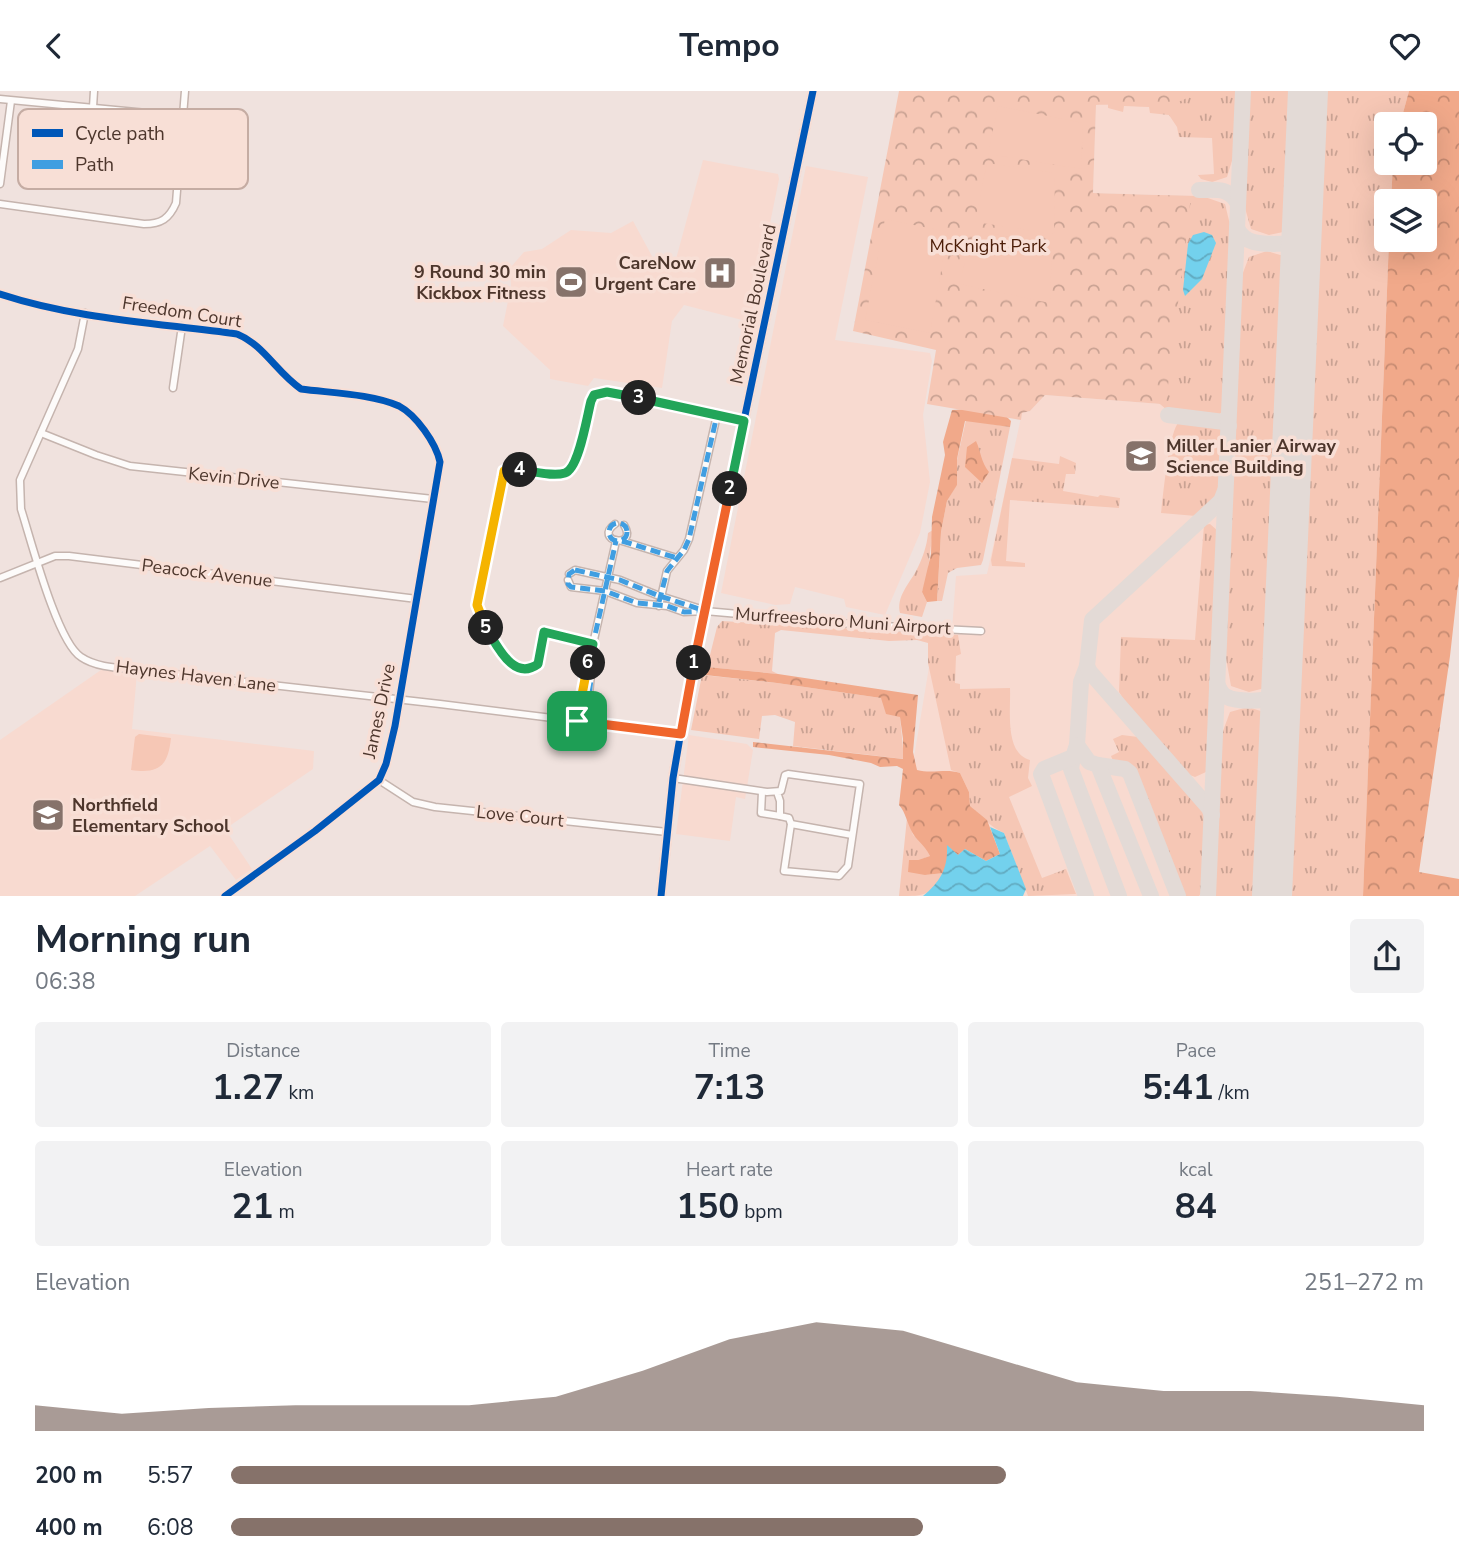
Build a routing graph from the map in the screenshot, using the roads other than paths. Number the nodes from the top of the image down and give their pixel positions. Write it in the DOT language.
graph roads {
  1 [pos="94,91"];
  2 [pos="185,91"];
  3 [pos="813,91"];
  4 [pos="0,99"];
  5 [pos="11,101"];
  6 [pos="93,107"];
  7 [pos="116,109"];
  8 [pos="184,109"];
  9 [pos="0,184"];
  10 [pos="177,189"];
  11 [pos="0,204"];
  12 [pos="0,293"];
  13 [pos="85,313"];
  14 [pos="182,326"];
  15 [pos="173,388"];
  16 [pos="717,415"];
  17 [pos="744,421"];
  18 [pos="41,433"];
  19 [pos="433,499"];
  20 [pos="615,524"];
  21 [pos="624,525"];
  22 [pos="619,541"];
  23 [pos="677,558"];
  24 [pos="38,563"];
  25 [pos="608,577"];
  26 [pos="0,578"];
  27 [pos="605,591"];
  28 [pos="661,596"];
  29 [pos="417,599"];
  30 [pos="659,606"];
  31 [pos="705,611"];
  32 [pos="981,631"];
  33 [pos="593,644"];
  34 [pos="400,699"];
  35 [pos="577,721"];
  36 [pos="586,722"];
  37 [pos="681,734"];
  38 [pos="673,778"];
  39 [pos="379,780"];
  40 [pos="762,792"];
  41 [pos="777,792"];
  42 [pos="780,816"];
  43 [pos="791,824"];
  44 [pos="667,832"];
  45 [pos="852,835"];
  46 [pos="225,896"];
  47 [pos="661,896"];
  1 -- 6 [label="street"];
  2 -- 8 [label="street"];
  3 -- 17 [label="main road, Memorial Boulevard"];
  4 -- 5 [label="street"];
  5 -- 6 [label="street"];
  5 -- 9 [label="street"];
  6 -- 7 [label="street"];
  10 -- 11 [label="street"];
  12 -- 13 [label="street, Freedom Court"];
  13 -- 14 [label="street, Freedom Court"];
  13 -- 18 [label="street, Haynes Haven Lane"];
  14 -- 15 [label="street"];
  14 -- 19 [label="street, Freedom Court"];
  16 -- 17 [label="street"];
  16 -- 23 [label="street"];
  16 -- 33 [label="street"];
  17 -- 31 [label="main road, Memorial Boulevard"];
  18 -- 19 [label="street, Kevin Drive"];
  18 -- 24 [label="street, Haynes Haven Lane"];
  19 -- 29 [label="street, James Drive"];
  20 -- 22 [label="street"];
  21 -- 22 [label="street"];
  22 -- 23 [label="street"];
  22 -- 25 [label="street"];
  23 -- 28 [label="street"];
  24 -- 26 [label="street, Peacock Avenue"];
  24 -- 29 [label="street, Peacock Avenue"];
  24 -- 34 [label="street, Haynes Haven Lane"];
  25 -- 27 [label="street"];
  25 -- 27 [label="street"];
  25 -- 28 [label="street"];
  27 -- 30 [label="street"];
  27 -- 33 [label="street"];
  28 -- 30 [label="street"];
  28 -- 31 [label="street"];
  29 -- 34 [label="street, James Drive"];
  30 -- 31 [label="street"];
  31 -- 32 [label="street, Murfreesboro Muni Airport"];
  31 -- 37 [label="main road, Memorial Boulevard"];
  33 -- 35 [label="street"];
  33 -- 36 [label="street"];
  34 -- 35 [label="street, Haynes Haven Lane"];
  34 -- 39 [label="street, James Drive"];
  35 -- 36 [label="street, Haynes Haven Lane"];
  36 -- 37 [label="street, Haynes Haven Lane"];
  37 -- 38 [label="main road, Memorial Boulevard"];
  38 -- 40 [label="street"];
  38 -- 44 [label="main road, Memorial Boulevard"];
  39 -- 44 [label="street, Love Court"];
  39 -- 46 [label="street, James Drive"];
  40 -- 41 [label="street"];
  40 -- 42 [label="street"];
  41 -- 42 [label="street"];
  41 -- 45 [label="street"];
  42 -- 43 [label="street"];
  43 -- 45 [label="street"];
  43 -- 45 [label="street"];
  44 -- 47 [label="main road, Memorial Boulevard"];
}
